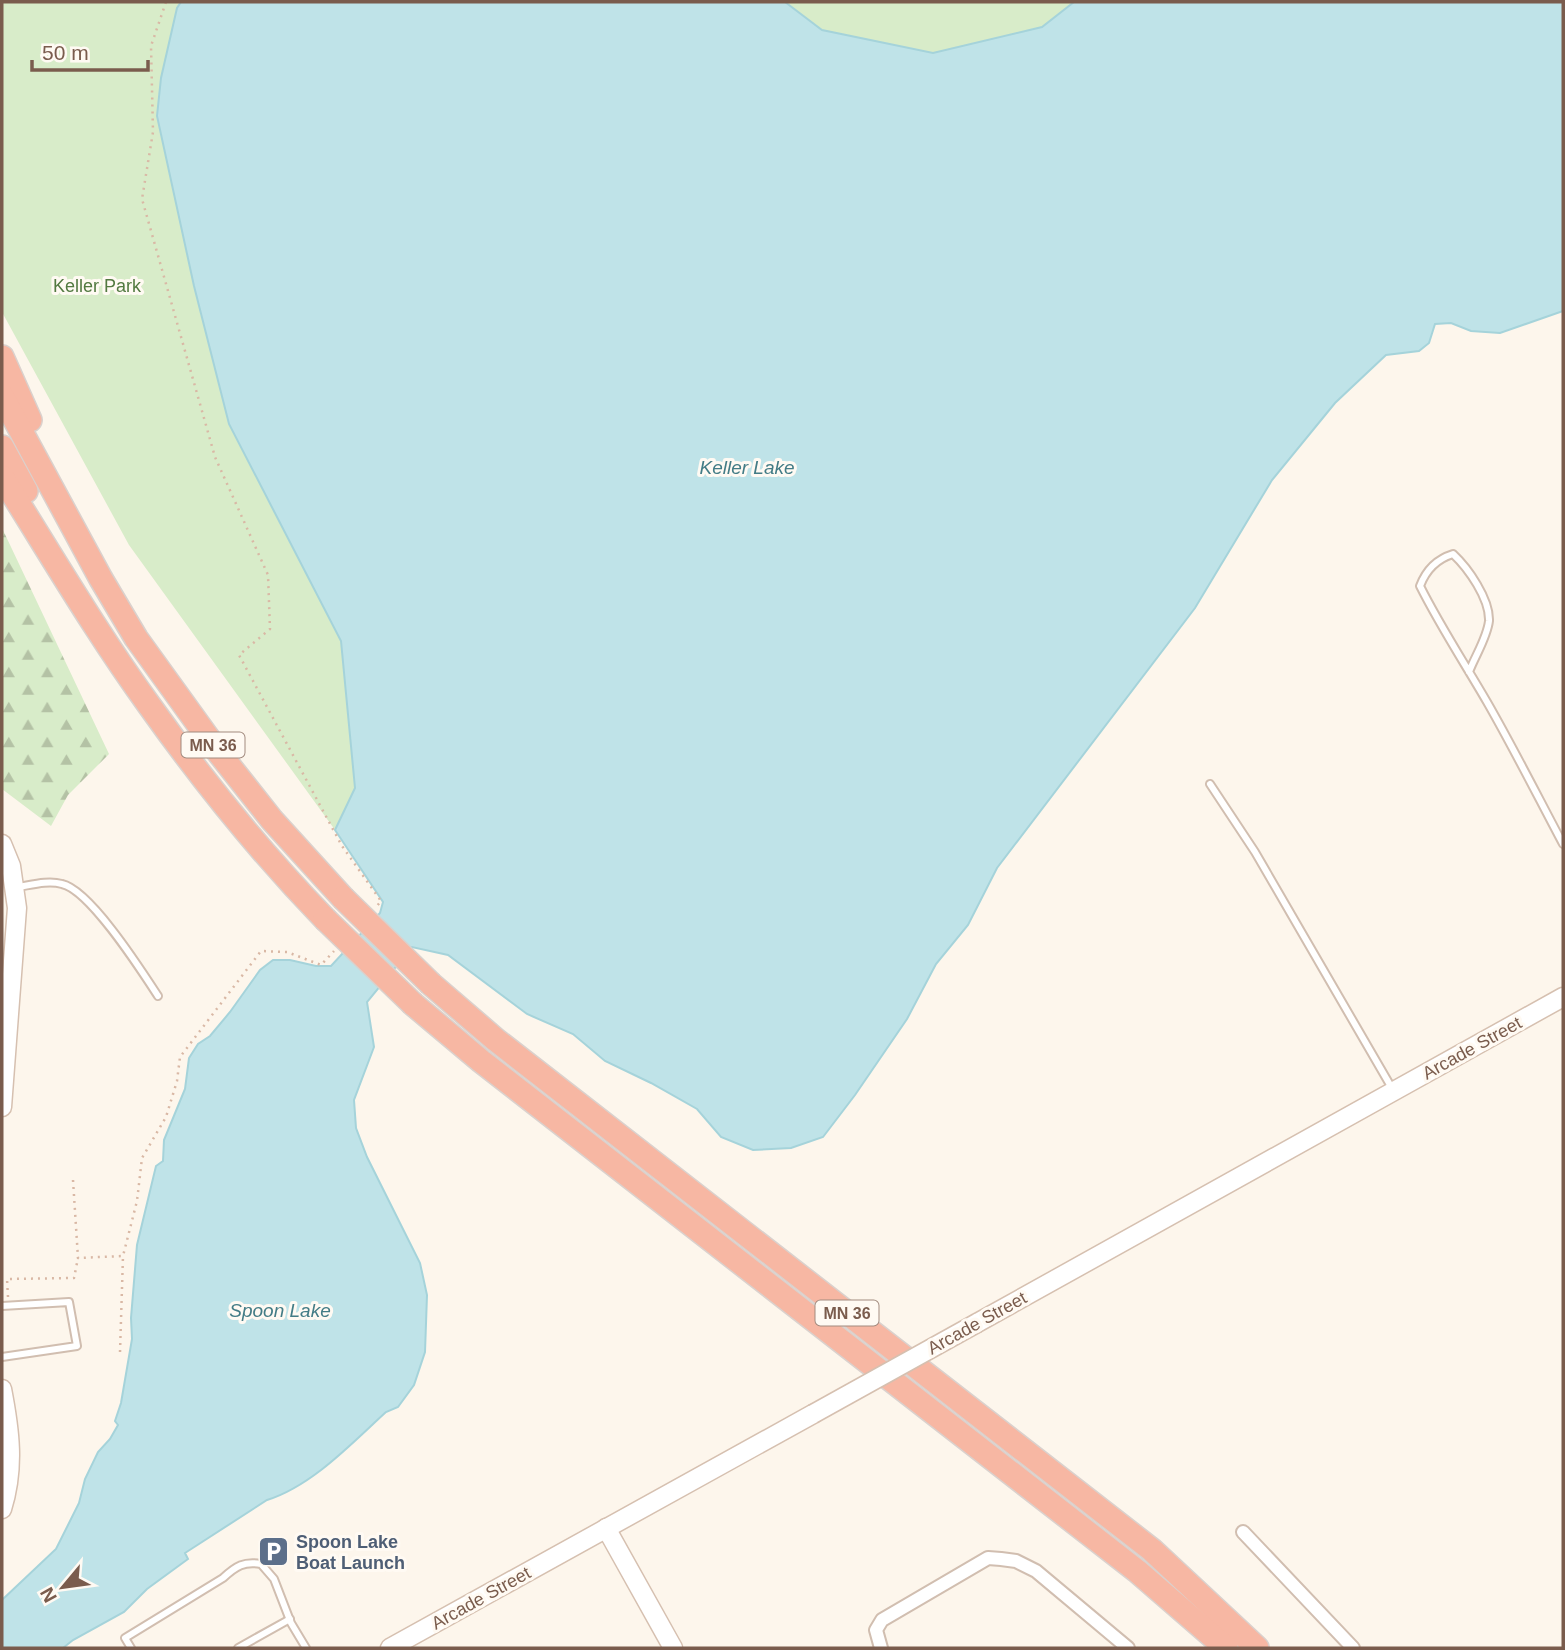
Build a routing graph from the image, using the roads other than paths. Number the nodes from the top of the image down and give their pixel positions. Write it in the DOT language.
graph roads {
  1 [pos="2,357"];
  2 [pos="2,396"];
  3 [pos="2,447"];
  4 [pos="2,477"];
  5 [pos="101,579"];
  6 [pos="1469,672"];
  7 [pos="134,683"];
  8 [pos="1210,784"];
  9 [pos="2,844"];
  10 [pos="1563,844"];
  11 [pos="16,888"];
  12 [pos="158,996"];
  13 [pos="1563,997"];
  14 [pos="1394,1091"];
  15 [pos="2,1107"];
  16 [pos="2,1306"];
  17 [pos="2,1357"];
  18 [pos="2,1389"];
  19 [pos="2,1509"];
  20 [pos="606,1528"];
  21 [pos="1243,1532"];
  22 [pos="290,1619"];
  23 [pos="131,1648"];
  24 [pos="237,1648"];
  25 [pos="306,1648"];
  26 [pos="390,1648"];
  27 [pos="673,1648"];
  28 [pos="881,1648"];
  29 [pos="1128,1648"];
  30 [pos="1226,1648"];
  31 [pos="1257,1648"];
  32 [pos="1353,1648"];
  1 -- 5 [label="highway"];
  2 -- 5 [label="highway, MN 36"];
  3 -- 7 [label="highway, MN 36"];
  4 -- 7 [label="highway"];
  5 -- 31 [label="highway, MN 36, bridge"];
  6 -- 6 [label="lane"];
  6 -- 10 [label="lane"];
  7 -- 30 [label="highway, MN 36, bridge"];
  8 -- 14 [label="lane"];
  9 -- 11 [label="street"];
  11 -- 12 [label="lane"];
  11 -- 15 [label="street"];
  13 -- 14 [label="street, Arcade Street"];
  14 -- 20 [label="street, Arcade Street, bridge"];
  16 -- 17 [label="lane"];
  18 -- 19 [label="street"];
  20 -- 26 [label="street, Arcade Street"];
  20 -- 27 [label="street"];
  21 -- 32 [label="street"];
  22 -- 23 [label="lane"];
  22 -- 24 [label="lane"];
  22 -- 25 [label="lane"];
  28 -- 29 [label="street"];
}
